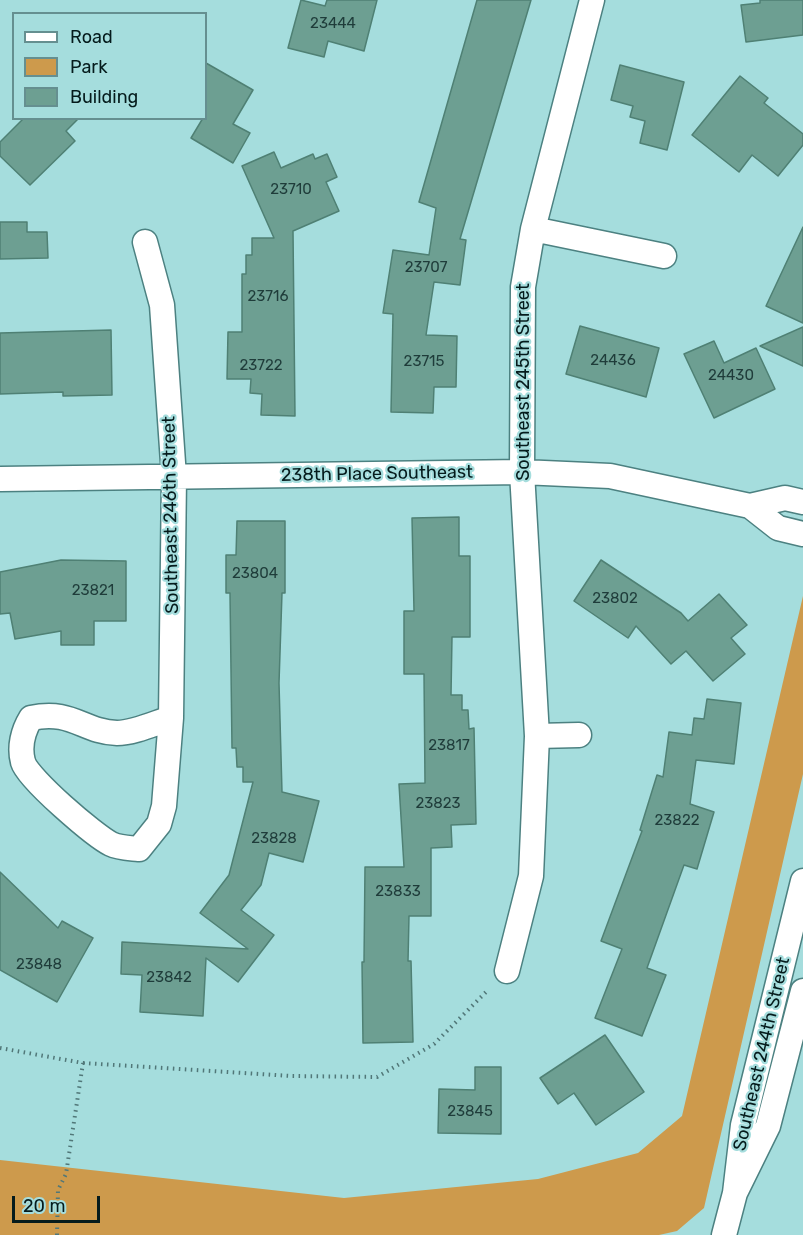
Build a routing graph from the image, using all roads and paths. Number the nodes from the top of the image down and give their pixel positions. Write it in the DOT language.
graph roads {
  1 [pos="592,0"];
  2 [pos="533,229"];
  3 [pos="145,242"];
  4 [pos="664,256"];
  5 [pos="522,472"];
  6 [pos="174,477"];
  7 [pos="0,478"];
  8 [pos="803,502"];
  9 [pos="750,506"];
  10 [pos="803,534"];
  11 [pos="171,718"];
  12 [pos="579,735"];
  13 [pos="537,736"];
  14 [pos="803,882"];
  15 [pos="507,971"];
  16 [pos="803,990"];
  17 [pos="0,1048"];
  18 [pos="83,1064"];
  19 [pos="735,1193"];
  20 [pos="57,1235"];
  21 [pos="724,1235"];
  1 -- 2 [label="street, Southeast 245th Street"];
  2 -- 4 [label="street"];
  2 -- 5 [label="street, Southeast 245th Street"];
  3 -- 6 [label="street, Southeast 246th Street"];
  5 -- 6 [label="street, 238th Place Southeast"];
  5 -- 9 [label="street, 238th Place Southeast"];
  5 -- 13 [label="street, Southeast 245th Street"];
  6 -- 7 [label="street, 238th Place Southeast"];
  6 -- 11 [label="street, Southeast 246th Street"];
  8 -- 9 [label="street, 238th Place Southeast"];
  9 -- 10 [label="street, 238th Place Southeast"];
  11 -- 11 [label="street, Southeast 246th Street"];
  12 -- 13 [label="street"];
  13 -- 15 [label="street, Southeast 245th Street"];
  14 -- 19 [label="street, Southeast 244th Street"];
  15 -- 18 [label="path"];
  16 -- 19 [label="street, Southeast 244th Street"];
  17 -- 18 [label="path"];
  18 -- 20 [label="path"];
  19 -- 21 [label="street, Southeast 244th Street"];
}
